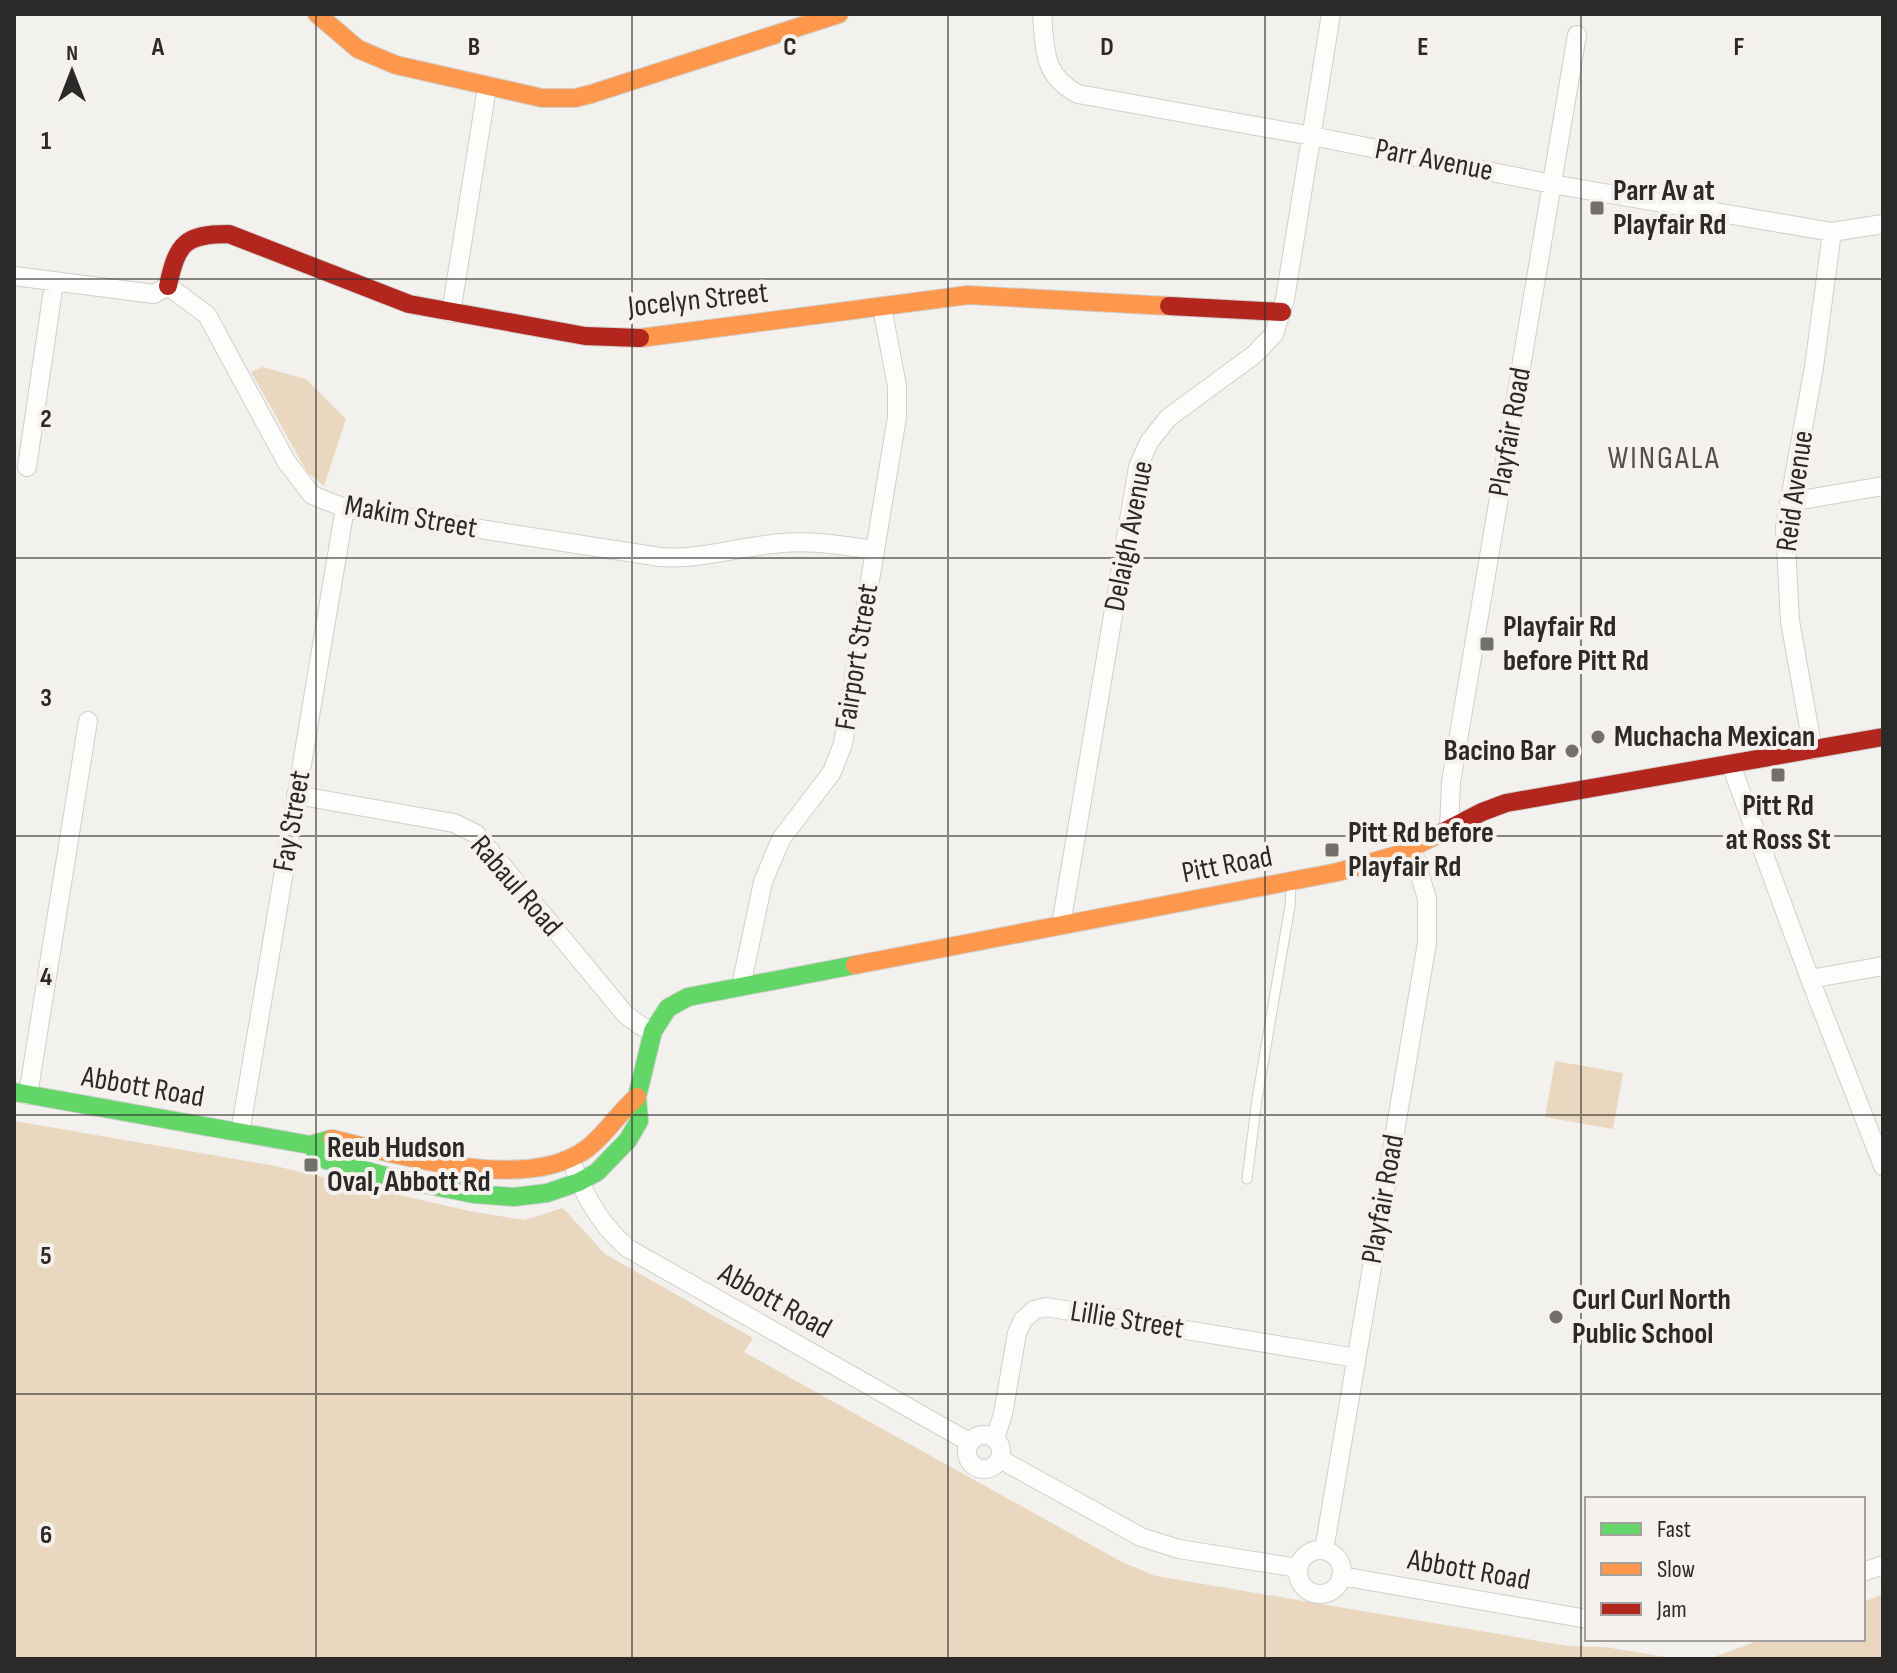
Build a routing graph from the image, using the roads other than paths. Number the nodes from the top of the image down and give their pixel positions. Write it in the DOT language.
graph roads {
  1 [pos="839,14"];
  2 [pos="1042,14"];
  3 [pos="1331,14"];
  4 [pos="322,15"];
  5 [pos="1577,35"];
  6 [pos="487,87"];
  7 [pos="1312,136"];
  8 [pos="1552,184"];
  9 [pos="1883,224"];
  10 [pos="1832,232"];
  11 [pos="14,276"];
  12 [pos="54,283"];
  13 [pos="168,286"];
  14 [pos="882,307"];
  15 [pos="1282,312"];
  16 [pos="451,313"];
  17 [pos="27,467"];
  18 [pos="1883,486"];
  19 [pos="1789,502"];
  20 [pos="345,508"];
  21 [pos="875,550"];
  22 [pos="88,721"];
  23 [pos="1883,737"];
  24 [pos="1813,750"];
  25 [pos="1731,765"];
  26 [pos="296,795"];
  27 [pos="1449,830"];
  28 [pos="1412,848"];
  29 [pos="1291,881"];
  30 [pos="1061,925"];
  31 [pos="1883,966"];
  32 [pos="1810,979"];
  33 [pos="741,986"];
  34 [pos="653,1031"];
  35 [pos="21,1094"];
  36 [pos="637,1097"];
  37 [pos="240,1133"];
  38 [pos="310,1145"];
  39 [pos="570,1158"];
  40 [pos="1883,1166"];
  41 [pos="1247,1179"];
  42 [pos="579,1182"];
  43 [pos="1356,1358"];
  44 [pos="995,1438"];
  45 [pos="969,1442"];
  46 [pos="1000,1459"];
  47 [pos="1324,1550"];
  48 [pos="1298,1568"];
  49 [pos="1341,1576"];
  50 [pos="1585,1619"];
  1 -- 6 [label="main road"];
  2 -- 7 [label="street, Parr Avenue"];
  3 -- 7 [label="street, Delaigh Avenue"];
  4 -- 6 [label="main road"];
  5 -- 8 [label="street, Playfair Road"];
  6 -- 16 [label="street"];
  7 -- 8 [label="street, Parr Avenue"];
  7 -- 15 [label="street, Delaigh Avenue"];
  8 -- 10 [label="street, Parr Avenue"];
  8 -- 27 [label="street, Playfair Road"];
  9 -- 10 [label="street, Parr Avenue"];
  10 -- 19 [label="street, Reid Avenue"];
  11 -- 12 [label="street"];
  12 -- 13 [label="street"];
  12 -- 17 [label="street"];
  13 -- 16 [label="main road, Jocelyn Street"];
  13 -- 20 [label="street, Makim Street"];
  14 -- 15 [label="main road, Jocelyn Street"];
  14 -- 16 [label="main road, Jocelyn Street"];
  14 -- 21 [label="street, Fairport Street"];
  15 -- 30 [label="street, Delaigh Avenue"];
  18 -- 19 [label="street"];
  19 -- 24 [label="street, Reid Avenue"];
  20 -- 21 [label="street, Makim Street"];
  20 -- 26 [label="street, Fay Street"];
  21 -- 33 [label="street, Fairport Street"];
  22 -- 35 [label="street"];
  23 -- 24 [label="main road, Pitt Road"];
  24 -- 25 [label="main road, Pitt Road"];
  25 -- 27 [label="main road, Pitt Road"];
  25 -- 32 [label="street"];
  26 -- 34 [label="street, Rabaul Road"];
  26 -- 37 [label="street, Fay Street"];
  27 -- 28 [label="main road, Pitt Road"];
  28 -- 29 [label="main road, Pitt Road"];
  28 -- 43 [label="street, Playfair Road"];
  29 -- 30 [label="main road, Pitt Road"];
  29 -- 41 [label="lane"];
  30 -- 33 [label="main road, Pitt Road"];
  31 -- 32 [label="street"];
  32 -- 40 [label="street"];
  33 -- 34 [label="main road, Pitt Road"];
  34 -- 36 [label="main road, Pitt Road"];
  35 -- 37 [label="main road, Abbott Road"];
  36 -- 39 [label="main road"];
  36 -- 42 [label="main road, Pitt Road"];
  37 -- 38 [label="main road, Abbott Road"];
  38 -- 39 [label="main road, Abbott Road"];
  38 -- 42 [label="main road, Abbott Road"];
  39 -- 42 [label="street, Abbott Road"];
  42 -- 45 [label="street, Abbott Road"];
  43 -- 44 [label="street, Lillie Street"];
  43 -- 47 [label="street, Playfair Road"];
  44 -- 45 [label="street"];
  44 -- 46 [label="street"];
  45 -- 46 [label="street, Abbott Road"];
  46 -- 48 [label="street, Abbott Road"];
  47 -- 48 [label="street"];
  47 -- 49 [label="street"];
  48 -- 49 [label="street"];
  49 -- 50 [label="street, Abbott Road"];
}
